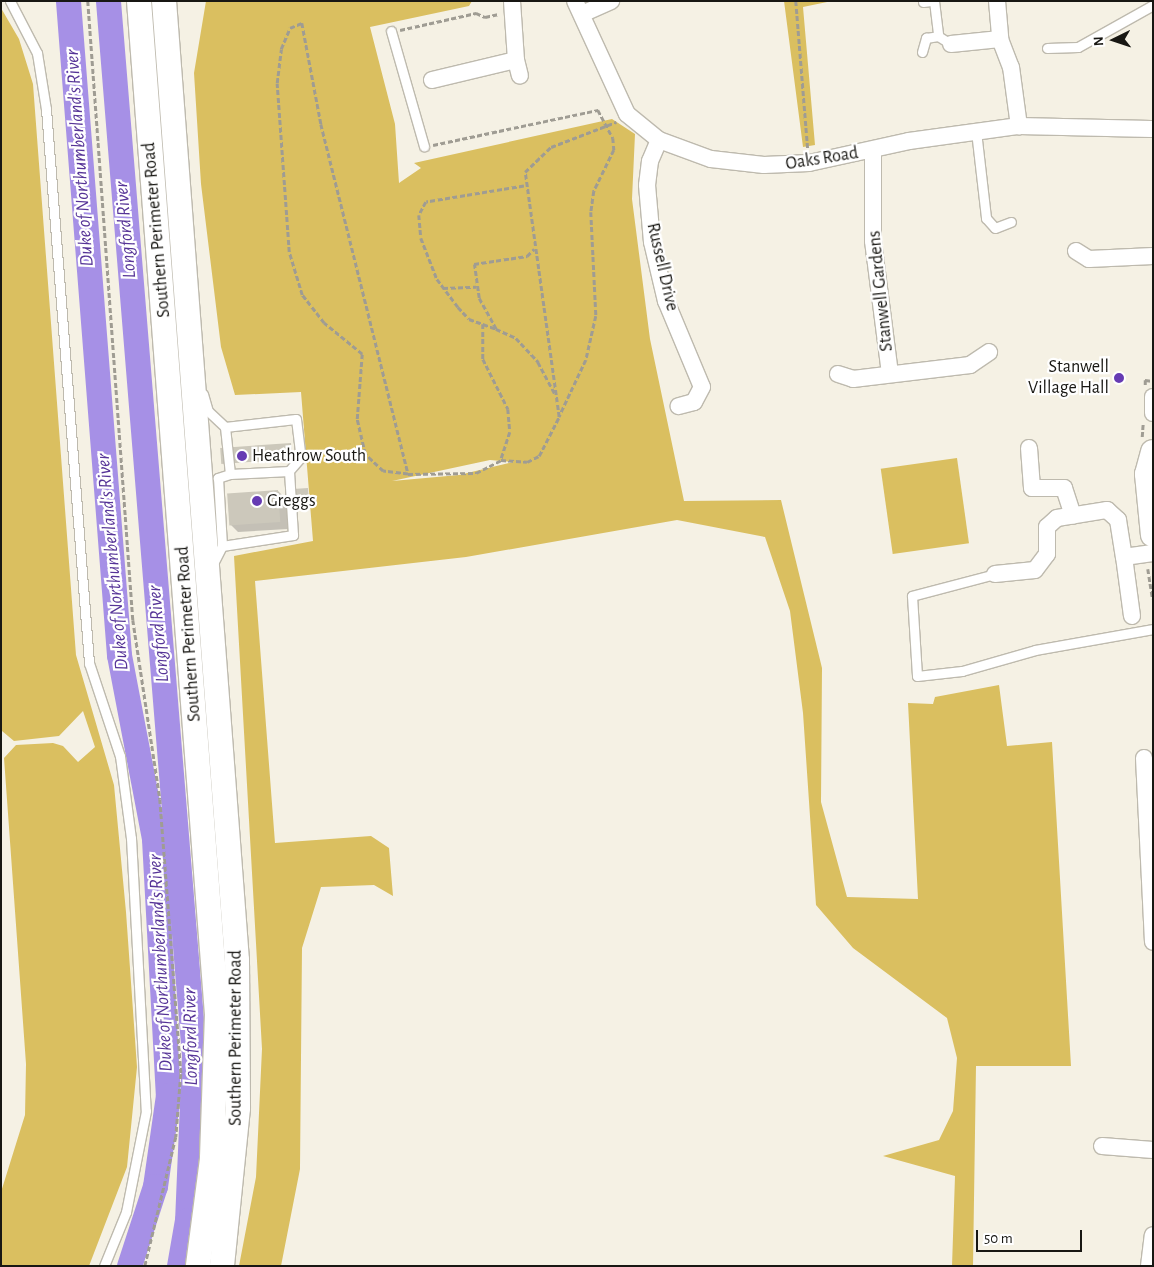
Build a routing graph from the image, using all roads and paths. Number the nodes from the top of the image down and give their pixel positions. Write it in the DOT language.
graph roads {
  1 [pos="10,1"];
  2 [pos="88,1"];
  3 [pos="140,1"];
  4 [pos="164,1"];
  5 [pos="611,1"];
  6 [pos="796,1"];
  7 [pos="997,1"];
  8 [pos="929,2"];
  9 [pos="1153,5"];
  10 [pos="511,6"];
  11 [pos="578,8"];
  12 [pos="392,31"];
  13 [pos="1000,39"];
  14 [pos="944,40"];
  15 [pos="1047,48"];
  16 [pos="922,52"];
  17 [pos="424,81"];
  18 [pos="406,85"];
  19 [pos="627,114"];
  20 [pos="607,126"];
  21 [pos="1018,126"];
  22 [pos="1153,129"];
  23 [pos="976,131"];
  24 [pos="659,140"];
  25 [pos="424,146"];
  26 [pos="873,150"];
  27 [pos="809,163"];
  28 [pos="524,186"];
  29 [pos="1011,222"];
  30 [pos="534,243"];
  31 [pos="1076,251"];
  32 [pos="1153,256"];
  33 [pos="476,287"];
  34 [pos="443,288"];
  35 [pos="187,303"];
  36 [pos="483,324"];
  37 [pos="496,329"];
  38 [pos="989,352"];
  39 [pos="890,373"];
  40 [pos="838,374"];
  41 [pos="1146,380"];
  42 [pos="1153,381"];
  43 [pos="556,396"];
  44 [pos="1153,397"];
  45 [pos="679,406"];
  46 [pos="559,417"];
  47 [pos="1148,418"];
  48 [pos="225,427"];
  49 [pos="1029,448"];
  50 [pos="1147,449"];
  51 [pos="501,460"];
  52 [pos="289,470"];
  53 [pos="230,474"];
  54 [pos="408,474"];
  55 [pos="1073,516"];
  56 [pos="1153,536"];
  57 [pos="222,546"];
  58 [pos="1153,553"];
  59 [pos="1124,557"];
  60 [pos="1148,570"];
  61 [pos="995,574"];
  62 [pos="208,586"];
  63 [pos="1153,600"];
  64 [pos="1132,616"];
  65 [pos="1153,629"];
  66 [pos="1144,758"];
  67 [pos="1149,789"];
  68 [pos="1153,942"];
  69 [pos="1102,1146"];
  70 [pos="1153,1150"];
  71 [pos="1153,1235"];
  72 [pos="104,1266"];
  73 [pos="145,1266"];
  74 [pos="198,1266"];
  75 [pos="222,1266"];
  76 [pos="1149,1266"];
  1 -- 72 [label="lane"];
  2 -- 73 [label="path"];
  3 -- 74 [label="street, Southern Perimeter Road"];
  4 -- 35 [label="street, Southern Perimeter Road"];
  5 -- 11 [label="street"];
  6 -- 27 [label="path"];
  7 -- 13 [label="street"];
  8 -- 14 [label="lane"];
  9 -- 15 [label="lane"];
  10 -- 12 [label="path"];
  10 -- 17 [label="street"];
  11 -- 19 [label="street, Oaks Road"];
  12 -- 18 [label="lane"];
  13 -- 14 [label="street"];
  13 -- 21 [label="street"];
  14 -- 16 [label="lane"];
  17 -- 18 [label="lane"];
  18 -- 25 [label="lane"];
  19 -- 20 [label="path"];
  19 -- 24 [label="street, Oaks Road"];
  20 -- 25 [label="path"];
  20 -- 28 [label="path"];
  20 -- 46 [label="path"];
  21 -- 22 [label="street, Oaks Road"];
  21 -- 23 [label="street, Oaks Road"];
  23 -- 26 [label="street, Oaks Road"];
  23 -- 29 [label="lane"];
  24 -- 27 [label="street, Oaks Road"];
  24 -- 45 [label="street, Russell Drive"];
  26 -- 27 [label="street, Oaks Road"];
  26 -- 39 [label="street, Stanwell Gardens"];
  28 -- 30 [label="path"];
  28 -- 34 [label="path"];
  30 -- 33 [label="path"];
  30 -- 43 [label="path"];
  31 -- 32 [label="street"];
  33 -- 34 [label="path"];
  33 -- 37 [label="path"];
  34 -- 36 [label="path"];
  35 -- 48 [label="lane"];
  35 -- 62 [label="street, Southern Perimeter Road"];
  36 -- 37 [label="path"];
  36 -- 51 [label="path"];
  37 -- 43 [label="path"];
  38 -- 39 [label="street, Stanwell Gardens"];
  39 -- 40 [label="street, Stanwell Gardens"];
  41 -- 42 [label="path"];
  43 -- 46 [label="path"];
  44 -- 47 [label="street"];
  46 -- 51 [label="path"];
  47 -- 50 [label="path"];
  48 -- 52 [label="lane"];
  48 -- 53 [label="lane"];
  49 -- 55 [label="street"];
  50 -- 56 [label="street"];
  51 -- 54 [label="path"];
  52 -- 53 [label="lane"];
  52 -- 57 [label="lane"];
  53 -- 57 [label="lane"];
  54 -- 54 [label="path"];
  55 -- 59 [label="street"];
  55 -- 61 [label="street"];
  57 -- 62 [label="lane"];
  58 -- 59 [label="street"];
  59 -- 64 [label="street"];
  60 -- 63 [label="path"];
  61 -- 65 [label="lane"];
  62 -- 75 [label="street, Southern Perimeter Road"];
  66 -- 67 [label="street"];
  67 -- 68 [label="street"];
  69 -- 70 [label="street"];
  71 -- 76 [label="street"];
}
